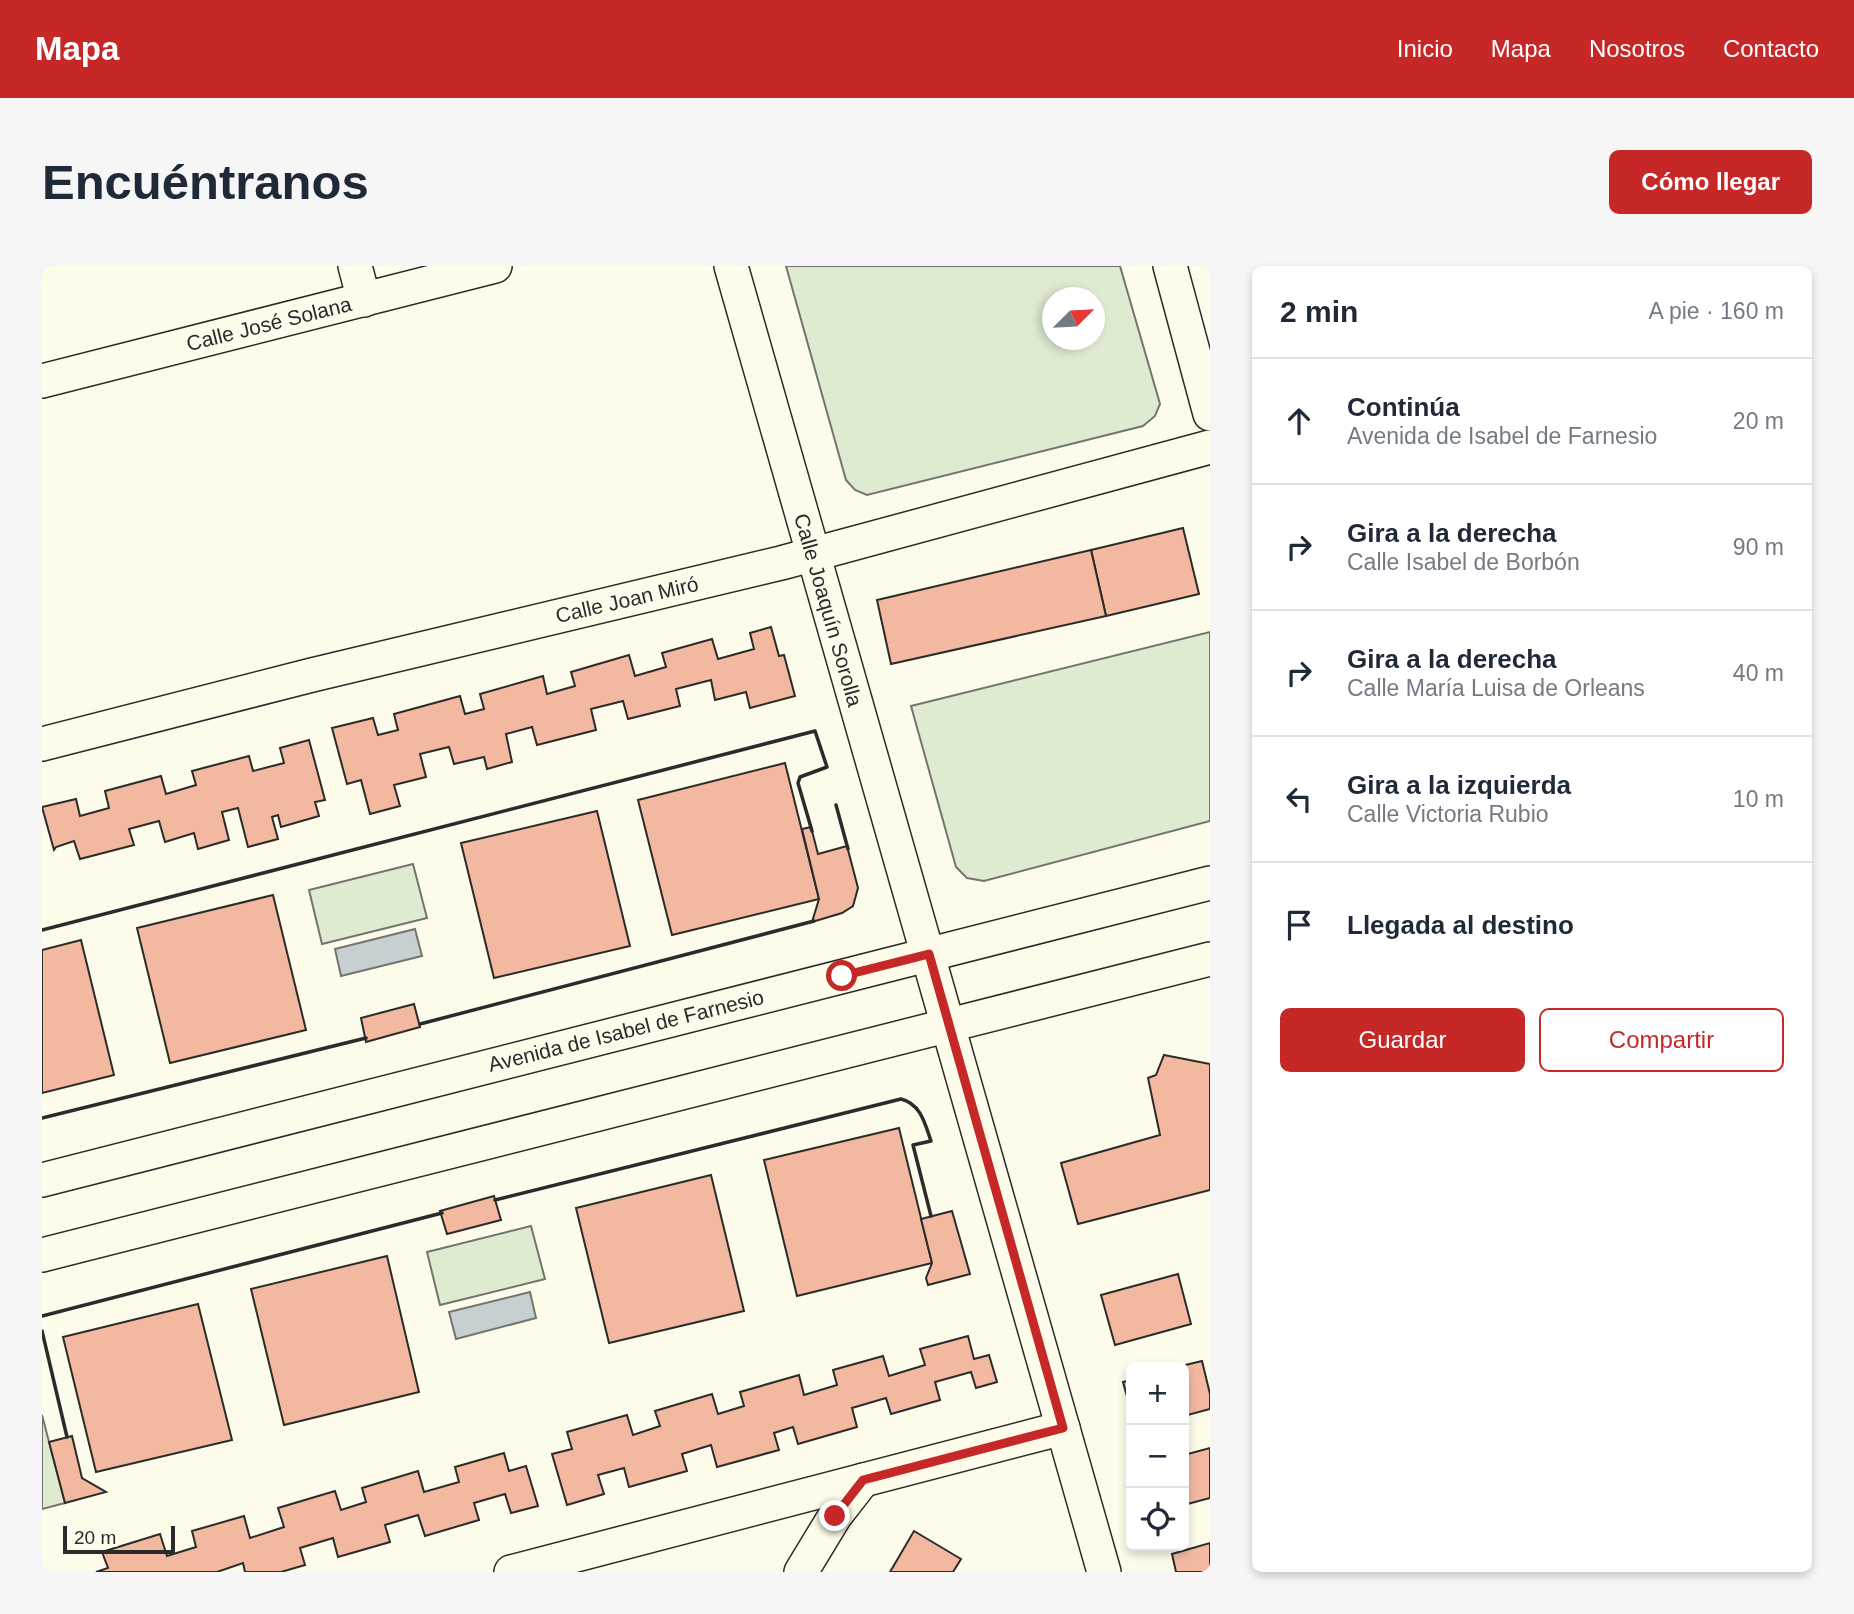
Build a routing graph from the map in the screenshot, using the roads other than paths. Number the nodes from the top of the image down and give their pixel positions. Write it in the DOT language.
graph roads {
  1 [pos="355,266"];
  2 [pos="495,266"];
  3 [pos="731,266"];
  4 [pos="1170,266"];
  5 [pos="363,300"];
  6 [pos="42,381"];
  7 [pos="1210,414"];
  8 [pos="1210,447"];
  9 [pos="812,554"];
  10 [pos="42,744"];
  11 [pos="1210,883"];
  12 [pos="929,954"];
  13 [pos="1210,959"];
  14 [pos="949,1026"];
  15 [pos="42,1180"];
  16 [pos="42,1255"];
  17 [pos="1063,1428"];
  18 [pos="863,1480"];
  19 [pos="511,1572"];
  20 [pos="801,1572"];
  21 [pos="1104,1572"];
  1 -- 5 [label="street"];
  2 -- 5 [label="street, Calle José Solana"];
  3 -- 9 [label="street, Calle Joaquín Sorolla"];
  4 -- 7 [label="street"];
  5 -- 6 [label="street, Calle José Solana"];
  8 -- 9 [label="street, Calle Joan Miró"];
  9 -- 10 [label="street, Calle Joan Miró"];
  9 -- 12 [label="street, Calle Joaquín Sorolla"];
  11 -- 12 [label="street, Avenida de Isabel de Farnesio"];
  12 -- 14 [label="street, Calle Joaquín Sorolla"];
  12 -- 15 [label="street, Avenida de Isabel de Farnesio"];
  13 -- 14 [label="street"];
  14 -- 16 [label="street"];
  14 -- 17 [label="street, Calle Joaquín Sorolla"];
  17 -- 18 [label="street"];
  17 -- 21 [label="street, Calle Joaquín Sorolla"];
  18 -- 19 [label="street"];
  18 -- 20 [label="street"];
}
